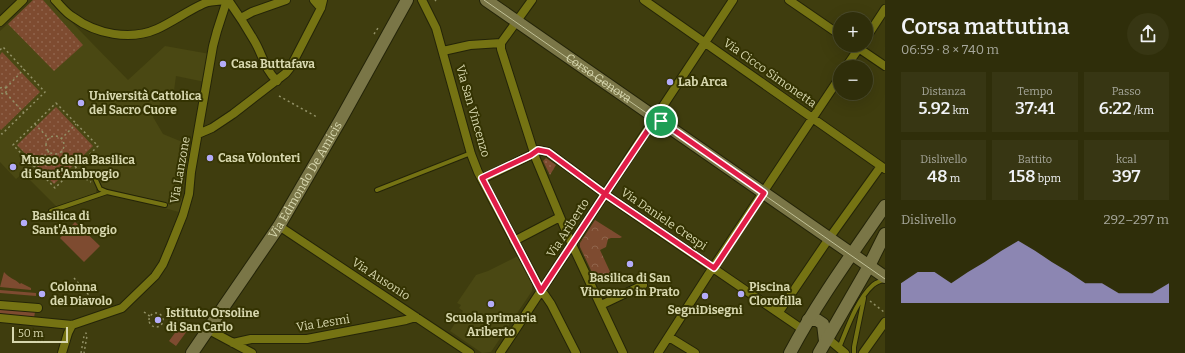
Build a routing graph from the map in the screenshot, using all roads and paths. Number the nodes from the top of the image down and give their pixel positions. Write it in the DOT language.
graph roads {
  1 [pos="23,0"];
  2 [pos="55,0"];
  3 [pos="224,0"];
  4 [pos="228,0"];
  5 [pos="286,0"];
  6 [pos="314,0"];
  7 [pos="407,0"];
  8 [pos="422,0"];
  9 [pos="486,0"];
  10 [pos="532,0"];
  11 [pos="644,0"];
  12 [pos="733,0"];
  13 [pos="789,0"];
  14 [pos="322,4"];
  15 [pos="885,9"];
  16 [pos="241,18"];
  17 [pos="517,21"];
  18 [pos="0,22"];
  19 [pos="873,27"];
  20 [pos="378,28"];
  21 [pos="833,30"];
  22 [pos="374,34"];
  23 [pos="705,42"];
  24 [pos="501,43"];
  25 [pos="0,50"];
  26 [pos="443,51"];
  27 [pos="866,52"];
  28 [pos="885,66"];
  29 [pos="24,69"];
  30 [pos="277,81"];
  31 [pos="0,88"];
  32 [pos="6,88"];
  33 [pos="833,88"];
  34 [pos="0,93"];
  35 [pos="6,93"];
  36 [pos="279,96"];
  37 [pos="24,113"];
  38 [pos="317,117"];
  39 [pos="656,118"];
  40 [pos="813,118"];
  41 [pos="34,124"];
  42 [pos="76,124"];
  43 [pos="0,132"];
  44 [pos="198,134"];
  45 [pos="49,139"];
  46 [pos="61,139"];
  47 [pos="49,151"];
  48 [pos="61,151"];
  49 [pos="535,152"];
  50 [pos="471,154"];
  51 [pos="34,166"];
  52 [pos="76,167"];
  53 [pos="883,168"];
  54 [pos="97,174"];
  55 [pos="482,178"];
  56 [pos="377,190"];
  57 [pos="107,192"];
  58 [pos="764,193"];
  59 [pos="605,194"];
  60 [pos="165,205"];
  61 [pos="885,206"];
  62 [pos="51,210"];
  63 [pos="560,217"];
  64 [pos="279,226"];
  65 [pos="885,234"];
  66 [pos="829,238"];
  67 [pos="514,241"];
  68 [pos="572,244"];
  69 [pos="852,254"];
  70 [pos="869,266"];
  71 [pos="714,268"];
  72 [pos="74,278"];
  73 [pos="885,278"];
  74 [pos="643,285"];
  75 [pos="541,291"];
  76 [pos="865,296"];
  77 [pos="869,301"];
  78 [pos="0,304"];
  79 [pos="601,306"];
  80 [pos="38,308"];
  81 [pos="103,311"];
  82 [pos="144,312"];
  83 [pos="779,312"];
  84 [pos="884,312"];
  85 [pos="151,317"];
  86 [pos="416,317"];
  87 [pos="0,318"];
  88 [pos="885,322"];
  89 [pos="72,325"];
  90 [pos="805,325"];
  91 [pos="89,329"];
  92 [pos="209,330"];
  93 [pos="86,334"];
  94 [pos="669,337"];
  95 [pos="233,343"];
  96 [pos="824,345"];
  97 [pos="842,351"];
  98 [pos="62,353"];
  99 [pos="81,353"];
  100 [pos="84,353"];
  101 [pos="192,353"];
  102 [pos="252,353"];
  103 [pos="470,353"];
  104 [pos="500,353"];
  105 [pos="576,353"];
  106 [pos="623,353"];
  107 [pos="658,353"];
  108 [pos="695,353"];
  109 [pos="790,353"];
  110 [pos="854,353"];
  111 [pos="863,353"];
  1 -- 18 [label="street"];
  2 -- 3 [label="street"];
  4 -- 16 [label="street"];
  4 -- 44 [label="street, Via Lanzone"];
  5 -- 16 [label="street"];
  6 -- 14 [label="street"];
  7 -- 64 [label="street, Via Edmondo De Amicis"];
  8 -- 26 [label="street, Via San Vincenzo"];
  9 -- 17 [label="street, Corso Genova"];
  10 -- 17 [label="street"];
  11 -- 23 [label="street, Via Cicco Simonetta"];
  12 -- 23 [label="street, Via Ariberto"];
  13 -- 21 [label="street"];
  14 -- 30 [label="street"];
  15 -- 19 [label="street"];
  16 -- 30 [label="street"];
  17 -- 24 [label="street"];
  17 -- 39 [label="street, Corso Genova"];
  20 -- 22 [label="path"];
  23 -- 39 [label="street, Via Ariberto"];
  23 -- 40 [label="street, Via Cicco Simonetta"];
  24 -- 26 [label="street"];
  24 -- 49 [label="street"];
  25 -- 29 [label="path"];
  26 -- 50 [label="street, Via San Vincenzo"];
  27 -- 28 [label="street"];
  29 -- 32 [label="path"];
  29 -- 37 [label="path"];
  30 -- 44 [label="street"];
  31 -- 32 [label="path"];
  32 -- 35 [label="path"];
  33 -- 40 [label="street"];
  34 -- 35 [label="path"];
  35 -- 37 [label="path"];
  36 -- 38 [label="path"];
  37 -- 43 [label="path"];
  39 -- 58 [label="street, Corso Genova"];
  39 -- 59 [label="street, Via Ariberto"];
  40 -- 53 [label="street, Via Cicco Simonetta"];
  40 -- 58 [label="street"];
  41 -- 42 [label="path"];
  41 -- 45 [label="path"];
  41 -- 51 [label="path"];
  42 -- 46 [label="path"];
  42 -- 52 [label="path"];
  44 -- 89 [label="street, Via Lanzone"];
  45 -- 46 [label="path"];
  45 -- 47 [label="path"];
  46 -- 48 [label="path"];
  47 -- 48 [label="path"];
  47 -- 51 [label="path"];
  48 -- 52 [label="path"];
  49 -- 55 [label="street"];
  49 -- 59 [label="street, Via Daniele Crespi"];
  49 -- 63 [label="street"];
  50 -- 55 [label="street, Via San Vincenzo"];
  50 -- 56 [label="lane"];
  51 -- 52 [label="path"];
  53 -- 66 [label="street"];
  54 -- 57 [label="lane"];
  55 -- 67 [label="street, Via San Vincenzo"];
  57 -- 60 [label="lane"];
  57 -- 62 [label="lane"];
  58 -- 66 [label="street, Corso Genova"];
  58 -- 71 [label="street"];
  59 -- 68 [label="street, Via Ariberto"];
  59 -- 71 [label="street, Via Daniele Crespi"];
  61 -- 69 [label="street"];
  63 -- 67 [label="street"];
  63 -- 68 [label="street"];
  64 -- 86 [label="street, Via Ausonio"];
  64 -- 92 [label="street, Via Edmondo De Amicis"];
  65 -- 70 [label="street"];
  66 -- 69 [label="street, Corso Genova"];
  66 -- 83 [label="street"];
  67 -- 75 [label="street, Via San Vincenzo"];
  68 -- 75 [label="street, Via Ariberto"];
  68 -- 79 [label="street"];
  69 -- 70 [label="street, Corso Genova"];
  69 -- 90 [label="street"];
  70 -- 73 [label="street, Corso Genova"];
  70 -- 96 [label="street"];
  71 -- 83 [label="street, Via Daniele Crespi"];
  71 -- 94 [label="street"];
  72 -- 81 [label="path"];
  73 -- 76 [label="lane"];
  74 -- 79 [label="street"];
  75 -- 104 [label="street, Via Ariberto"];
  75 -- 105 [label="street, Via San Vincenzo"];
  76 -- 97 [label="lane"];
  76 -- 110 [label="lane"];
  77 -- 84 [label="path"];
  78 -- 80 [label="street"];
  79 -- 106 [label="street"];
  82 -- 85 [label="path"];
  83 -- 90 [label="street, Via Daniele Crespi"];
  85 -- 85 [label="path"];
  86 -- 95 [label="street, Via Lesmi"];
  86 -- 103 [label="street, Via Ausonio"];
  87 -- 89 [label="street"];
  88 -- 111 [label="street"];
  89 -- 98 [label="street"];
  90 -- 96 [label="street"];
  90 -- 109 [label="street"];
  91 -- 93 [label="path"];
  92 -- 95 [label="street"];
  92 -- 101 [label="street, Via Edmondo De Amicis"];
  93 -- 99 [label="path"];
  93 -- 100 [label="path"];
  94 -- 107 [label="street"];
  94 -- 108 [label="street"];
  95 -- 102 [label="street"];
  96 -- 97 [label="street"];
}
